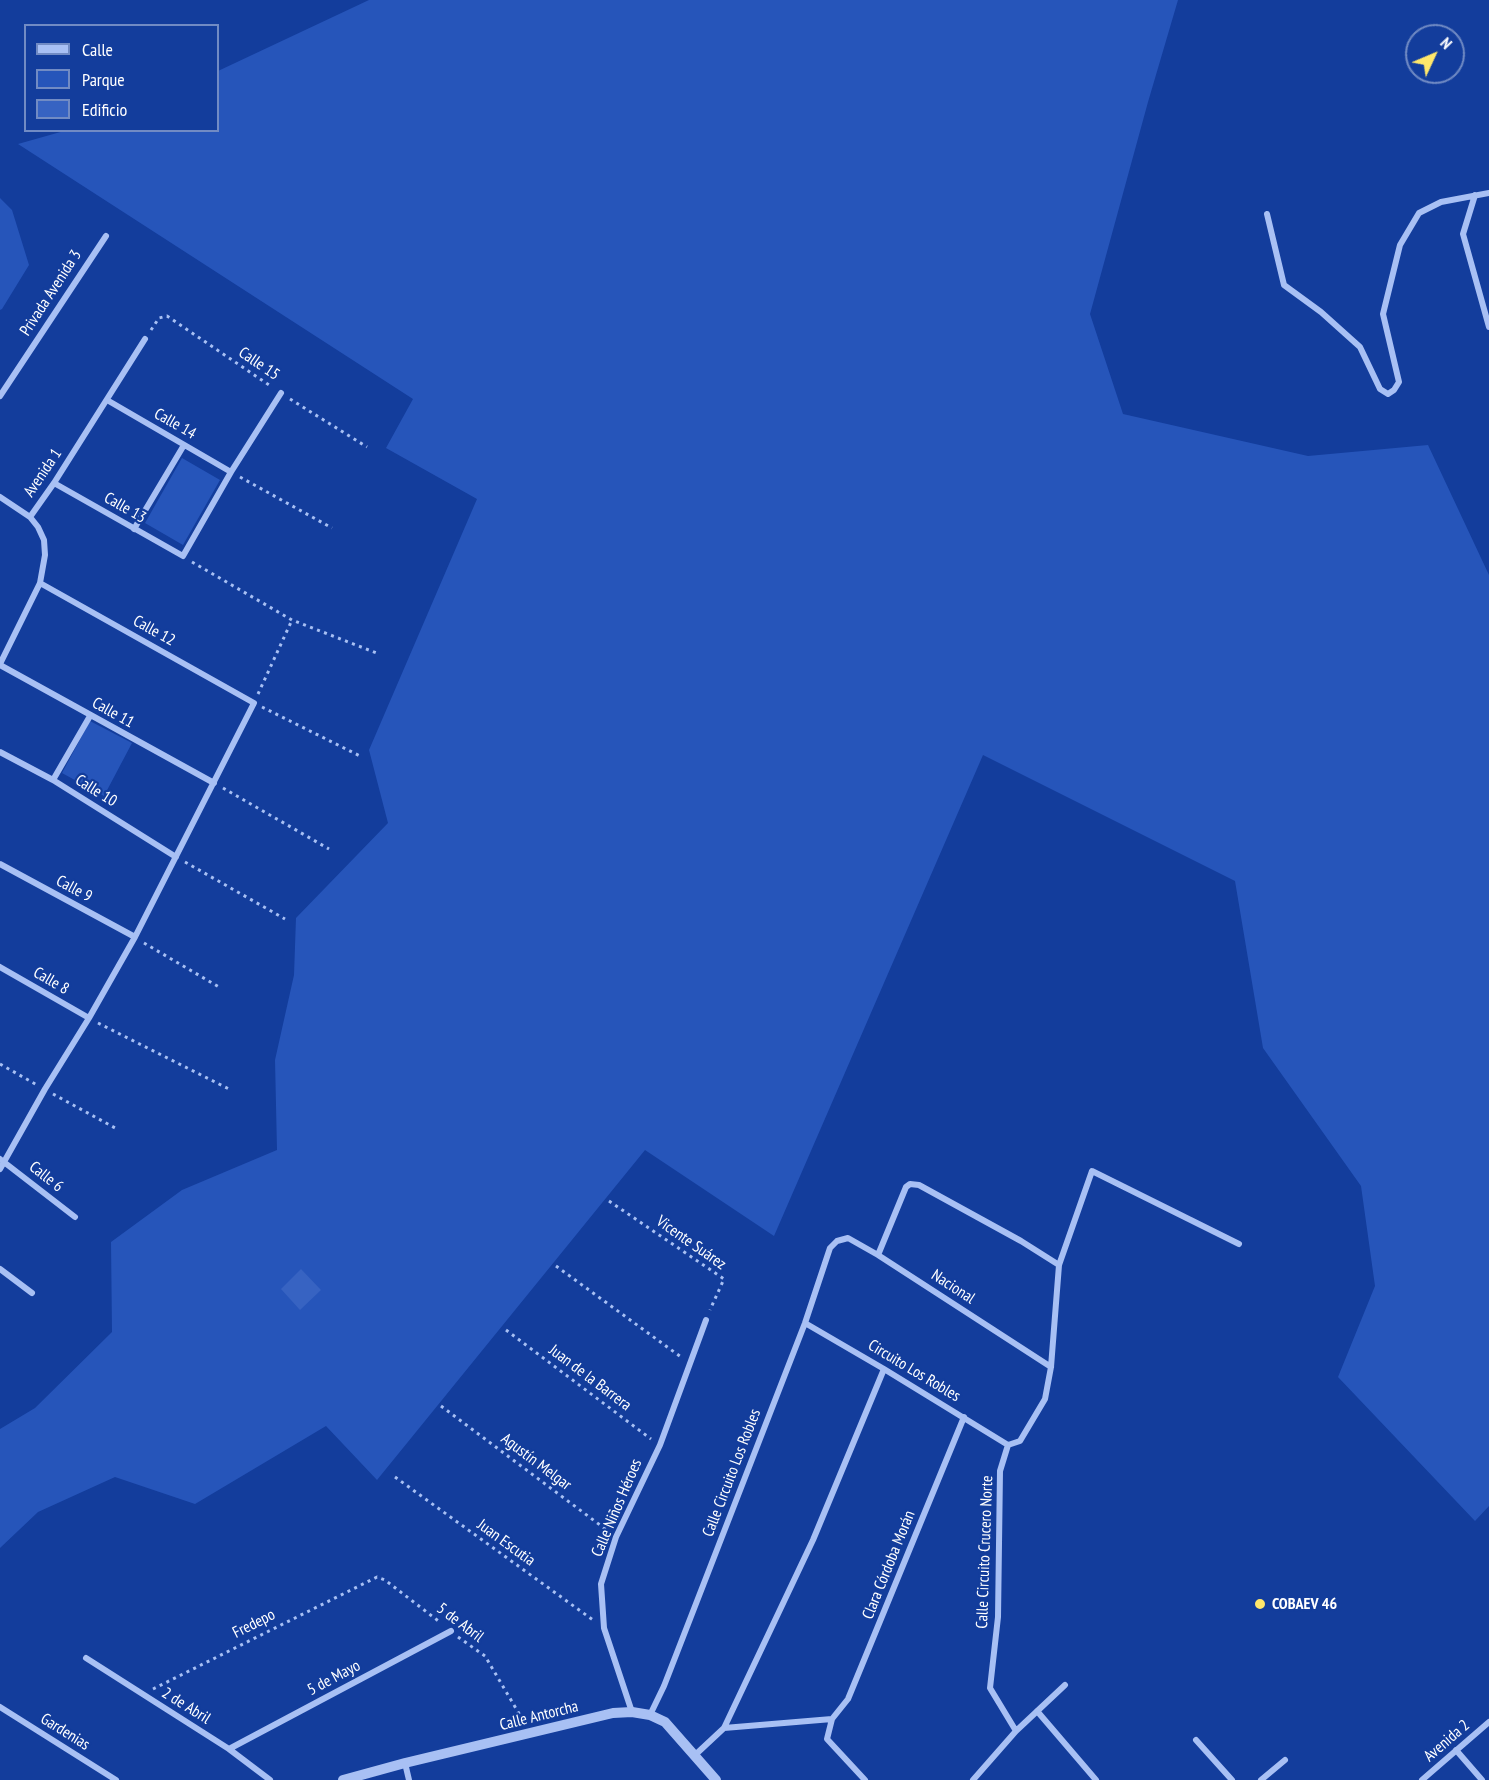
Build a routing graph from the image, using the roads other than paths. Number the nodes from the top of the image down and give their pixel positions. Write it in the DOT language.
graph roads {
  1 [pos="1489,193"];
  2 [pos="1475,195"];
  3 [pos="1267,214"];
  4 [pos="106,236"];
  5 [pos="1489,327"];
  6 [pos="145,339"];
  7 [pos="281,393"];
  8 [pos="0,396"];
  9 [pos="107,400"];
  10 [pos="184,445"];
  11 [pos="231,472"];
  12 [pos="54,483"];
  13 [pos="0,497"];
  14 [pos="30,517"];
  15 [pos="134,529"];
  16 [pos="40,583"];
  17 [pos="0,665"];
  18 [pos="90,716"];
  19 [pos="0,752"];
  20 [pos="52,780"];
  21 [pos="214,783"];
  22 [pos="176,857"];
  23 [pos="0,864"];
  24 [pos="135,937"];
  25 [pos="0,967"];
  26 [pos="89,1018"];
  27 [pos="2,1160"];
  28 [pos="0,1169"];
  29 [pos="75,1217"];
  30 [pos="837,1240"];
  31 [pos="1239,1244"];
  32 [pos="878,1255"];
  33 [pos="1059,1265"];
  34 [pos="0,1269"];
  35 [pos="32,1293"];
  36 [pos="706,1320"];
  37 [pos="805,1323"];
  38 [pos="1051,1367"];
  39 [pos="884,1369"];
  40 [pos="964,1417"];
  41 [pos="1008,1445"];
  42 [pos="451,1632"];
  43 [pos="86,1658"];
  44 [pos="1065,1684"];
  45 [pos="0,1707"];
  46 [pos="1037,1711"];
  47 [pos="632,1712"];
  48 [pos="651,1715"];
  49 [pos="832,1719"];
  50 [pos="1489,1722"];
  51 [pos="724,1728"];
  52 [pos="1016,1731"];
  53 [pos="1196,1740"];
  54 [pos="230,1749"];
  55 [pos="1456,1750"];
  56 [pos="694,1756"];
  57 [pos="1285,1760"];
  58 [pos="405,1763"];
  59 [pos="116,1780"];
  60 [pos="270,1780"];
  61 [pos="344,1780"];
  62 [pos="410,1780"];
  63 [pos="716,1780"];
  64 [pos="866,1780"];
  65 [pos="974,1780"];
  66 [pos="1096,1780"];
  67 [pos="1232,1780"];
  68 [pos="1261,1780"];
  69 [pos="1422,1780"];
  70 [pos="1482,1780"];
  1 -- 2 [label="street"];
  2 -- 3 [label="street"];
  2 -- 5 [label="street"];
  4 -- 8 [label="street, Privada Avenida 3"];
  6 -- 9 [label="street, Avenida 1"];
  7 -- 11 [label="street"];
  9 -- 10 [label="street, Calle 14"];
  9 -- 12 [label="street, Avenida 1"];
  10 -- 11 [label="street, Calle 14"];
  10 -- 15 [label="street"];
  11 -- 15 [label="street, Calle 13"];
  12 -- 14 [label="street, Avenida 1"];
  12 -- 15 [label="street, Calle 13"];
  13 -- 14 [label="street"];
  14 -- 16 [label="street, Avenida 1"];
  16 -- 17 [label="street, Avenida 1"];
  16 -- 21 [label="street, Calle 12"];
  17 -- 18 [label="street, Calle 11"];
  18 -- 20 [label="street"];
  18 -- 21 [label="street, Calle 11"];
  19 -- 20 [label="street, Calle 10"];
  20 -- 22 [label="street, Calle 10"];
  21 -- 22 [label="street"];
  22 -- 24 [label="street"];
  23 -- 24 [label="street, Calle 9"];
  24 -- 26 [label="street"];
  25 -- 26 [label="street, Calle 8"];
  26 -- 27 [label="street"];
  27 -- 28 [label="street"];
  27 -- 29 [label="street, Calle 6"];
  30 -- 32 [label="street, Nacional"];
  30 -- 37 [label="street, Calle Circuito Los Robles"];
  31 -- 33 [label="street"];
  32 -- 33 [label="street"];
  32 -- 38 [label="street, Nacional"];
  33 -- 38 [label="street"];
  34 -- 35 [label="street"];
  36 -- 47 [label="street, Calle Niños Héroes"];
  37 -- 39 [label="street, Circuito Los Robles"];
  37 -- 48 [label="street, Calle Circuito Los Robles"];
  38 -- 41 [label="street"];
  39 -- 40 [label="street, Circuito Los Robles"];
  39 -- 51 [label="street"];
  40 -- 41 [label="street, Circuito Los Robles"];
  40 -- 49 [label="street, Clara Córdoba Morán"];
  41 -- 52 [label="street, Calle Circuito Crucero Norte"];
  42 -- 54 [label="street, 5 de Mayo"];
  43 -- 54 [label="street, 2 de Abril"];
  44 -- 46 [label="street"];
  45 -- 59 [label="street, Gardenias"];
  46 -- 52 [label="street"];
  46 -- 66 [label="street"];
  47 -- 48 [label="street, Calle Antorcha"];
  47 -- 58 [label="street, Calle Antorcha"];
  48 -- 56 [label="street, Calle Antorcha"];
  49 -- 51 [label="street"];
  49 -- 64 [label="street"];
  50 -- 55 [label="street, Avenida 2"];
  51 -- 56 [label="street"];
  52 -- 65 [label="street"];
  53 -- 67 [label="street"];
  54 -- 60 [label="street, 2 de Abril"];
  55 -- 69 [label="street, Avenida 2"];
  55 -- 70 [label="street"];
  56 -- 63 [label="street, Calle Antorcha"];
  57 -- 68 [label="street"];
  58 -- 61 [label="street, Calle Antorcha"];
  58 -- 62 [label="street"];
}
